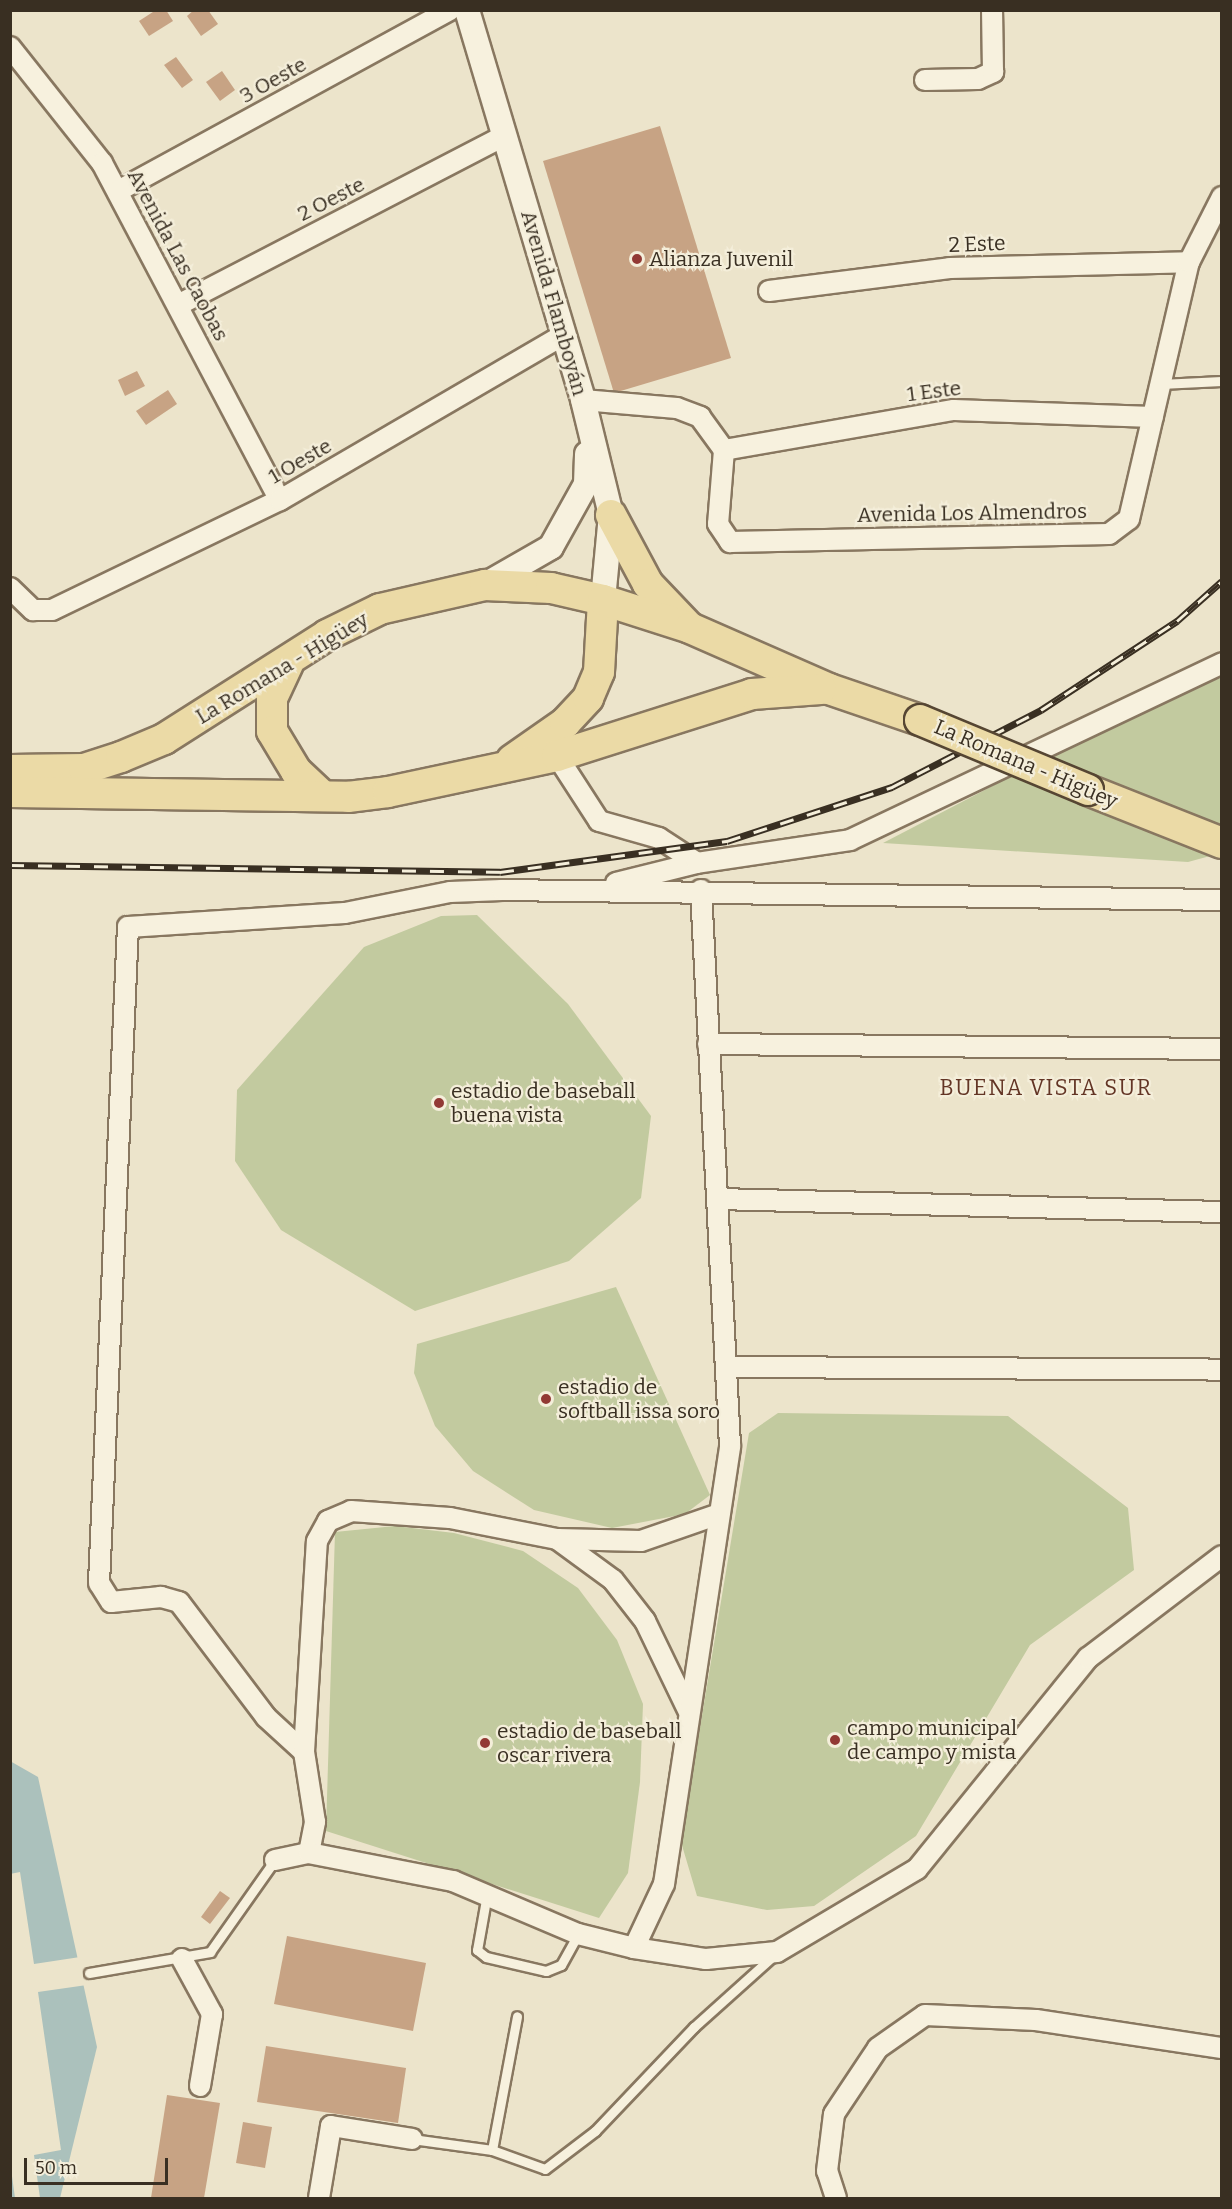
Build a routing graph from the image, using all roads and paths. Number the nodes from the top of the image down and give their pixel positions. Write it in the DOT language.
graph roads {
  1 [pos="450,10"];
  2 [pos="467,10"];
  3 [pos="992,10"];
  4 [pos="10,47"];
  5 [pos="925,80"];
  6 [pos="506,135"];
  7 [pos="118,191"];
  8 [pos="1221,197"];
  9 [pos="1189,262"];
  10 [pos="769,291"];
  11 [pos="178,305"];
  12 [pos="563,335"];
  13 [pos="1221,381"];
  14 [pos="1160,384"];
  15 [pos="583,400"];
  16 [pos="1153,417"];
  17 [pos="588,425"];
  18 [pos="724,450"];
  19 [pos="280,500"];
  20 [pos="611,515"];
  21 [pos="485,585"];
  22 [pos="10,588"];
  23 [pos="603,600"];
  24 [pos="690,628"];
  25 [pos="288,663"];
  26 [pos="1221,663"];
  27 [pos="829,689"];
  28 [pos="557,756"];
  29 [pos="508,764"];
  30 [pos="10,770"];
  31 [pos="10,792"];
  32 [pos="322,795"];
  33 [pos="1221,843"];
  34 [pos="697,863"];
  35 [pos="590,889"];
  36 [pos="701,891"];
  37 [pos="1221,900"];
  38 [pos="708,1044"];
  39 [pos="1221,1049"];
  40 [pos="718,1199"];
  41 [pos="1221,1212"];
  42 [pos="728,1367"];
  43 [pos="1221,1370"];
  44 [pos="719,1514"];
  45 [pos="557,1539"];
  46 [pos="1221,1556"];
  47 [pos="688,1710"];
  48 [pos="304,1752"];
  49 [pos="309,1853"];
  50 [pos="275,1860"];
  51 [pos="487,1893"];
  52 [pos="578,1934"];
  53 [pos="634,1948"];
  54 [pos="777,1952"];
  55 [pos="182,1959"];
  56 [pos="89,1972"];
  57 [pos="517,2016"];
  58 [pos="1221,2048"];
  59 [pos="200,2086"];
  60 [pos="412,2139"];
  61 [pos="492,2150"];
  62 [pos="319,2199"];
  63 [pos="836,2199"];
  1 -- 7 [label="street, 3 Oeste"];
  2 -- 6 [label="street, Avenida Flamboyán"];
  3 -- 5 [label="street"];
  4 -- 7 [label="street, Avenida Las Caobas"];
  6 -- 11 [label="street, 2 Oeste"];
  6 -- 12 [label="street, Avenida Flamboyán"];
  7 -- 11 [label="street, Avenida Las Caobas"];
  8 -- 9 [label="street, Avenida Los Almendros"];
  9 -- 10 [label="street, 2 Este"];
  9 -- 14 [label="street, Avenida Los Almendros"];
  11 -- 19 [label="street, Avenida Las Caobas"];
  12 -- 15 [label="street, Avenida Flamboyán"];
  12 -- 19 [label="street, 1 Oeste"];
  13 -- 14 [label="lane"];
  14 -- 16 [label="street, Avenida Los Almendros"];
  15 -- 17 [label="street, Avenida Flamboyán"];
  15 -- 18 [label="street"];
  16 -- 18 [label="street, 1 Este"];
  16 -- 18 [label="street, Avenida Los Almendros"];
  17 -- 20 [label="street, Avenida Flamboyán"];
  17 -- 21 [label="street"];
  19 -- 22 [label="street, 1 Oeste"];
  20 -- 23 [label="street, Avenida Flamboyán"];
  20 -- 24 [label="main road"];
  21 -- 23 [label="main road, La Romana - Higüey"];
  21 -- 25 [label="main road, La Romana - Higüey"];
  23 -- 24 [label="main road, La Romana - Higüey"];
  23 -- 29 [label="main road"];
  24 -- 27 [label="main road, La Romana - Higüey"];
  25 -- 30 [label="main road, La Romana - Higüey"];
  25 -- 32 [label="main road"];
  26 -- 34 [label="street"];
  27 -- 28 [label="main road, La Romana - Higüey"];
  27 -- 33 [label="main road, La Romana - Higüey, bridge"];
  28 -- 29 [label="main road, La Romana - Higüey"];
  28 -- 34 [label="street"];
  29 -- 32 [label="main road, La Romana - Higüey"];
  31 -- 32 [label="main road, La Romana - Higüey"];
  34 -- 35 [label="street"];
  35 -- 36 [label="street"];
  35 -- 48 [label="street"];
  36 -- 37 [label="street"];
  36 -- 38 [label="street"];
  38 -- 39 [label="street"];
  38 -- 40 [label="street"];
  40 -- 41 [label="street"];
  40 -- 42 [label="street"];
  42 -- 43 [label="street"];
  42 -- 44 [label="street"];
  44 -- 45 [label="street"];
  44 -- 47 [label="street"];
  45 -- 47 [label="street"];
  45 -- 48 [label="street"];
  46 -- 54 [label="street"];
  47 -- 53 [label="street"];
  48 -- 49 [label="street"];
  49 -- 50 [label="street"];
  49 -- 51 [label="street"];
  50 -- 55 [label="lane"];
  51 -- 52 [label="street"];
  51 -- 52 [label="lane"];
  52 -- 53 [label="street"];
  53 -- 54 [label="street"];
  54 -- 61 [label="lane"];
  55 -- 56 [label="lane"];
  55 -- 59 [label="street"];
  57 -- 61 [label="lane"];
  58 -- 63 [label="street"];
  60 -- 61 [label="lane"];
  60 -- 62 [label="street"];
}
